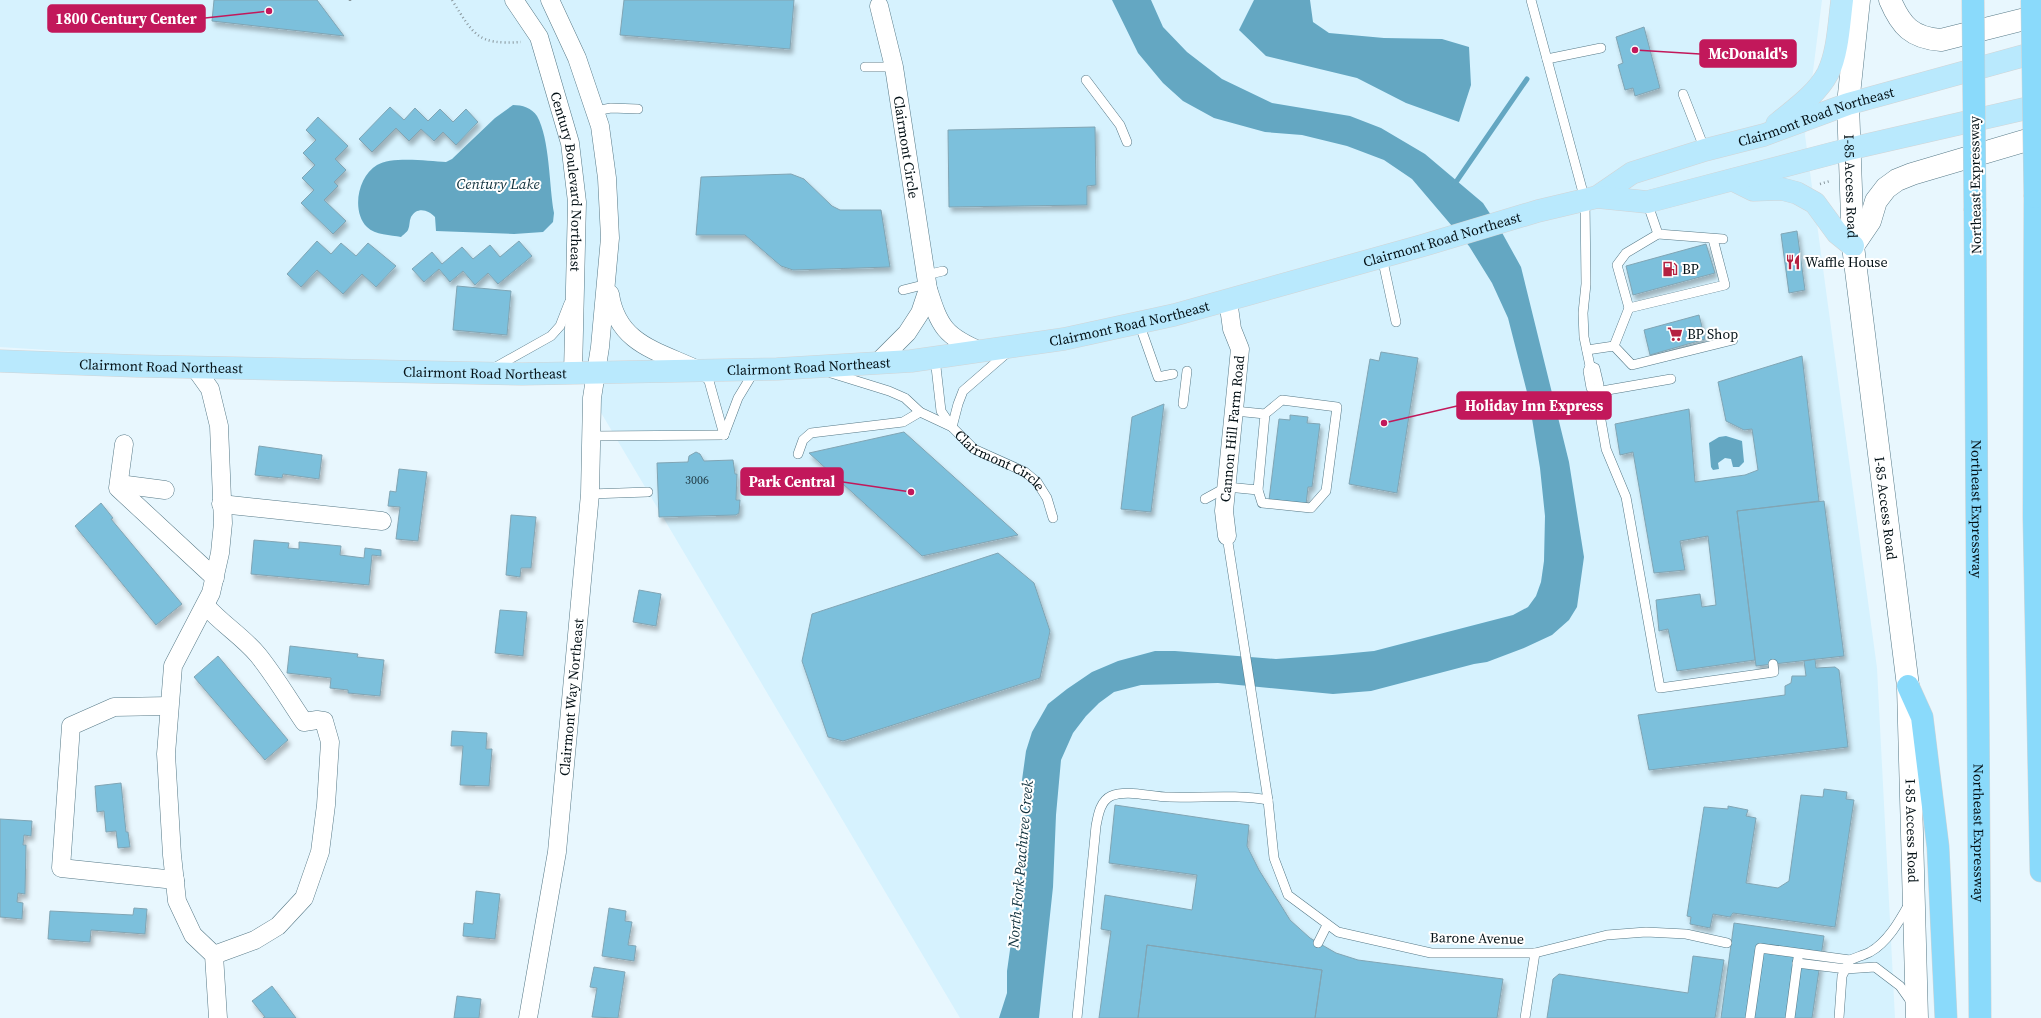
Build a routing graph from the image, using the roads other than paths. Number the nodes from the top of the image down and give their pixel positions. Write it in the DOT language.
graph roads {
  1 [pos="514,0"];
  2 [pos="550,0"];
  3 [pos="1531,0"];
  4 [pos="1842,0"];
  5 [pos="1859,0"];
  6 [pos="1890,0"];
  7 [pos="1973,0"];
  8 [pos="2032,0"];
  9 [pos="879,6"];
  10 [pos="2041,15"];
  11 [pos="1601,48"];
  12 [pos="2041,51"];
  13 [pos="1547,59"];
  14 [pos="865,67"];
  15 [pos="894,67"];
  16 [pos="1086,80"];
  17 [pos="1683,94"];
  18 [pos="1848,104"];
  19 [pos="2041,105"];
  20 [pos="638,109"];
  21 [pos="595,111"];
  22 [pos="1764,135"];
  23 [pos="2041,136"];
  24 [pos="1127,142"];
  25 [pos="1850,149"];
  26 [pos="1705,150"];
  27 [pos="1733,180"];
  28 [pos="1591,198"];
  29 [pos="1647,202"];
  30 [pos="1658,234"];
  31 [pos="1713,239"];
  32 [pos="1723,239"];
  33 [pos="1853,246"];
  34 [pos="1382,257"];
  35 [pos="609,259"];
  36 [pos="943,271"];
  37 [pos="575,274"];
  38 [pos="927,283"];
  39 [pos="903,290"];
  40 [pos="1228,300"];
  41 [pos="1629,308"];
  42 [pos="1396,322"];
  43 [pos="1139,323"];
  44 [pos="1733,340"];
  45 [pos="1614,346"];
  46 [pos="1013,347"];
  47 [pos="1587,350"];
  48 [pos="983,352"];
  49 [pos="935,358"];
  50 [pos="0,361"];
  51 [pos="876,364"];
  52 [pos="812,367"];
  53 [pos="195,368"];
  54 [pos="755,370"];
  55 [pos="701,371"];
  56 [pos="1187,371"];
  57 [pos="484,374"];
  58 [pos="573,374"];
  59 [pos="595,374"];
  60 [pos="1173,374"];
  61 [pos="1672,379"];
  62 [pos="1596,392"];
  63 [pos="1182,404"];
  64 [pos="1235,411"];
  65 [pos="920,412"];
  66 [pos="1265,414"];
  67 [pos="952,427"];
  68 [pos="724,435"];
  69 [pos="591,436"];
  70 [pos="124,444"];
  71 [pos="798,454"];
  72 [pos="119,484"];
  73 [pos="1226,487"];
  74 [pos="165,490"];
  75 [pos="1258,490"];
  76 [pos="648,492"];
  77 [pos="590,494"];
  78 [pos="1205,499"];
  79 [pos="221,504"];
  80 [pos="1053,518"];
  81 [pos="382,521"];
  82 [pos="1228,536"];
  83 [pos="214,578"];
  84 [pos="206,606"];
  85 [pos="1773,664"];
  86 [pos="1908,686"];
  87 [pos="169,706"];
  88 [pos="1268,800"];
  89 [pos="2041,871"];
  90 [pos="174,880"];
  91 [pos="1914,894"];
  92 [pos="1328,924"];
  93 [pos="1318,942"];
  94 [pos="1727,943"];
  95 [pos="1535,953"];
  96 [pos="1799,953"];
  97 [pos="214,955"];
  98 [pos="1850,960"];
  99 [pos="1797,963"];
  100 [pos="1846,969"];
  101 [pos="1917,1014"];
  102 [pos="218,1018"];
  103 [pos="528,1018"];
  104 [pos="1077,1018"];
  105 [pos="1525,1018"];
  106 [pos="1750,1018"];
  107 [pos="1790,1018"];
  108 [pos="1839,1018"];
  109 [pos="1946,1018"];
  110 [pos="1980,1018"];
  1 -- 37 [label="street, Century Boulevard Northeast"];
  2 -- 21 [label="street"];
  3 -- 13 [label="lane"];
  4 -- 22 [label="main road"];
  5 -- 18 [label="main road, I-85 Access Road"];
  6 -- 10 [label="main road"];
  7 -- 110 [label="highway, Northeast Expressway, bridge"];
  8 -- 89 [label="highway, bridge"];
  9 -- 15 [label="street, Clairmont Circle"];
  11 -- 13 [label="lane"];
  12 -- 18 [label="main road, Clairmont Road Northeast"];
  13 -- 28 [label="lane"];
  14 -- 15 [label="lane"];
  15 -- 38 [label="street, Clairmont Circle"];
  16 -- 24 [label="lane"];
  17 -- 26 [label="lane"];
  18 -- 22 [label="main road, Clairmont Road Northeast"];
  18 -- 25 [label="main road, I-85 Access Road"];
  19 -- 25 [label="main road, Clairmont Road Northeast"];
  20 -- 21 [label="lane"];
  21 -- 35 [label="street"];
  22 -- 26 [label="main road, Clairmont Road Northeast"];
  23 -- 33 [label="main road"];
  25 -- 27 [label="main road, Clairmont Road Northeast"];
  25 -- 33 [label="main road, I-85 Access Road"];
  26 -- 28 [label="main road, Clairmont Road Northeast"];
  27 -- 29 [label="main road, Clairmont Road Northeast"];
  27 -- 33 [label="main road"];
  28 -- 29 [label="main road, Clairmont Road Northeast"];
  28 -- 34 [label="main road, Clairmont Road Northeast"];
  28 -- 47 [label="lane"];
  29 -- 30 [label="lane"];
  30 -- 31 [label="lane"];
  30 -- 41 [label="lane"];
  31 -- 32 [label="lane"];
  31 -- 41 [label="lane"];
  33 -- 86 [label="main road, I-85 Access Road"];
  34 -- 40 [label="main road, Clairmont Road Northeast"];
  34 -- 42 [label="lane"];
  35 -- 55 [label="street"];
  35 -- 59 [label="street"];
  36 -- 38 [label="lane"];
  37 -- 57 [label="lane"];
  37 -- 58 [label="street, Century Boulevard Northeast"];
  38 -- 39 [label="lane"];
  38 -- 48 [label="street, Clairmont Circle"];
  38 -- 51 [label="street, Clairmont Circle"];
  40 -- 43 [label="main road, Clairmont Road Northeast"];
  40 -- 64 [label="street, Cannon Hill Farm Road"];
  41 -- 45 [label="lane"];
  43 -- 46 [label="main road, Clairmont Road Northeast"];
  43 -- 60 [label="lane"];
  44 -- 45 [label="lane"];
  45 -- 47 [label="lane"];
  46 -- 48 [label="main road, Clairmont Road Northeast"];
  46 -- 67 [label="lane"];
  47 -- 62 [label="lane"];
  48 -- 49 [label="main road, Clairmont Road Northeast"];
  49 -- 51 [label="main road, Clairmont Road Northeast"];
  49 -- 67 [label="lane, Clairmont Circle"];
  50 -- 53 [label="main road, Clairmont Road Northeast"];
  51 -- 52 [label="main road, Clairmont Road Northeast"];
  52 -- 54 [label="main road, Clairmont Road Northeast"];
  52 -- 65 [label="lane"];
  53 -- 57 [label="main road, Clairmont Road Northeast"];
  53 -- 79 [label="street"];
  54 -- 55 [label="main road, Clairmont Road Northeast"];
  54 -- 68 [label="lane"];
  55 -- 59 [label="main road, Clairmont Road Northeast"];
  55 -- 68 [label="lane"];
  56 -- 63 [label="lane"];
  57 -- 58 [label="main road, Clairmont Road Northeast"];
  58 -- 59 [label="main road, Clairmont Road Northeast"];
  59 -- 69 [label="street, Clairmont Way Northeast"];
  61 -- 62 [label="lane"];
  62 -- 85 [label="lane"];
  64 -- 66 [label="lane"];
  64 -- 73 [label="street, Cannon Hill Farm Road"];
  65 -- 67 [label="lane"];
  65 -- 71 [label="lane"];
  66 -- 75 [label="lane"];
  66 -- 75 [label="lane"];
  67 -- 80 [label="lane, Clairmont Circle"];
  68 -- 69 [label="lane"];
  69 -- 77 [label="street, Clairmont Way Northeast"];
  70 -- 72 [label="street"];
  72 -- 74 [label="street"];
  72 -- 83 [label="street"];
  73 -- 75 [label="lane"];
  73 -- 78 [label="lane"];
  73 -- 82 [label="street, Cannon Hill Farm Road"];
  76 -- 77 [label="lane"];
  77 -- 103 [label="street, Clairmont Way Northeast"];
  79 -- 81 [label="street"];
  79 -- 83 [label="street"];
  82 -- 88 [label="lane, Barone Avenue"];
  83 -- 84 [label="street"];
  84 -- 87 [label="street"];
  84 -- 97 [label="street"];
  86 -- 91 [label="main road, I-85 Access Road"];
  86 -- 109 [label="highway"];
  87 -- 90 [label="street"];
  87 -- 90 [label="street"];
  88 -- 92 [label="lane, Barone Avenue"];
  88 -- 104 [label="lane"];
  90 -- 97 [label="street"];
  91 -- 98 [label="lane"];
  91 -- 101 [label="main road, I-85 Access Road"];
  92 -- 93 [label="lane"];
  92 -- 95 [label="lane, Barone Avenue"];
  94 -- 95 [label="lane, Barone Avenue"];
  95 -- 105 [label="lane"];
  96 -- 98 [label="lane"];
  96 -- 99 [label="lane"];
  96 -- 106 [label="lane"];
  97 -- 102 [label="street"];
  98 -- 100 [label="lane"];
  99 -- 100 [label="lane"];
  99 -- 107 [label="lane"];
  100 -- 101 [label="lane"];
  100 -- 108 [label="lane"];
}
